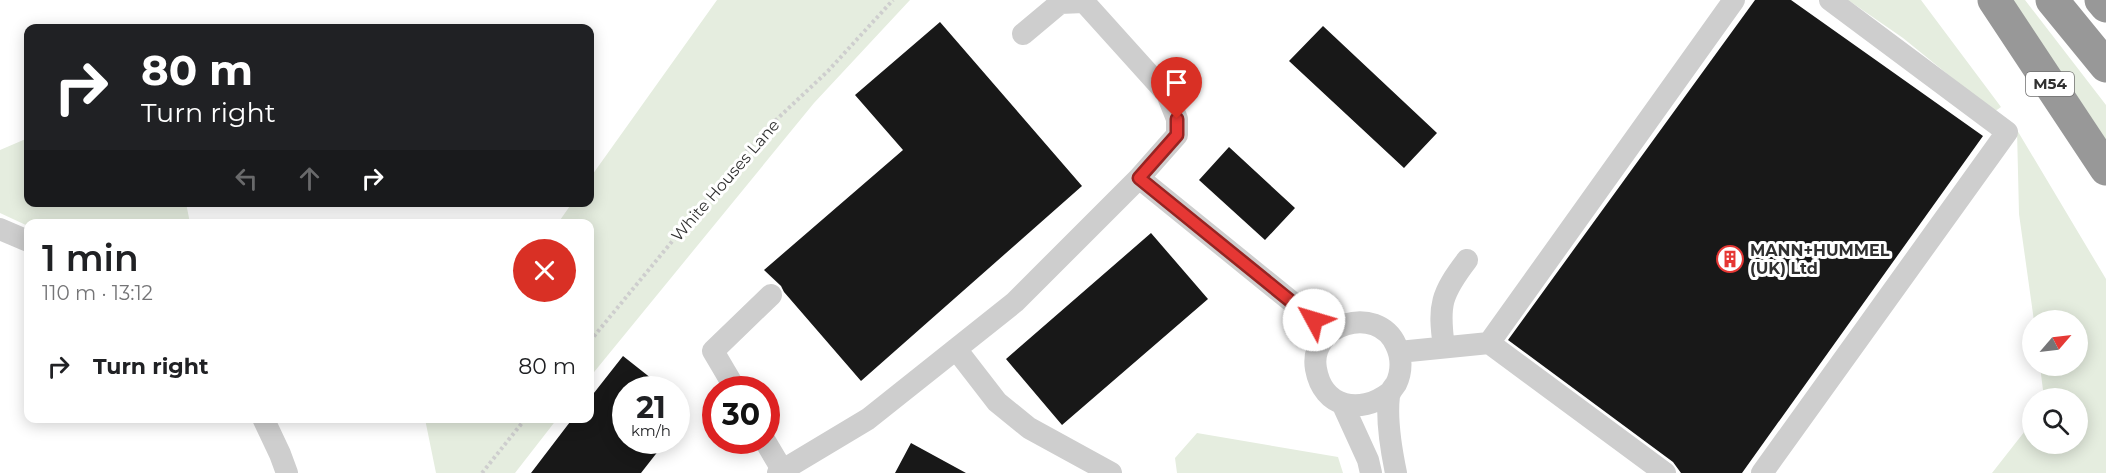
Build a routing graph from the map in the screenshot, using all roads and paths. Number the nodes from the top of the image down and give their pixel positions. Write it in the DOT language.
graph roads {
  1 [pos="893,0"];
  2 [pos="1734,0"];
  3 [pos="1830,0"];
  4 [pos="1994,0"];
  5 [pos="2052,0"];
  6 [pos="2101,0"];
  7 [pos="2106,6"];
  8 [pos="1023,34"];
  9 [pos="2106,66"];
  10 [pos="2106,169"];
  11 [pos="1139,178"];
  12 [pos="0,229"];
  13 [pos="24,239"];
  14 [pos="1467,260"];
  15 [pos="771,295"];
  16 [pos="1329,332"];
  17 [pos="594,336"];
  18 [pos="1490,343"];
  19 [pos="1444,347"];
  20 [pos="956,349"];
  21 [pos="1399,352"];
  22 [pos="727,376"];
  23 [pos="1389,393"];
  24 [pos="1342,403"];
  25 [pos="265,423"];
  26 [pos="522,423"];
  27 [pos="772,454"];
  28 [pos="781,472"];
  29 [pos="287,473"];
  30 [pos="482,473"];
  31 [pos="1112,473"];
  32 [pos="1371,473"];
  33 [pos="1396,473"];
  34 [pos="1665,473"];
  35 [pos="1762,473"];
  1 -- 17 [label="path, White Houses Lane"];
  2 -- 18 [label="street"];
  3 -- 35 [label="street"];
  4 -- 10 [label="highway, M54"];
  5 -- 9 [label="highway"];
  6 -- 7 [label="highway"];
  8 -- 11 [label="street"];
  11 -- 16 [label="street"];
  11 -- 20 [label="street"];
  12 -- 13 [label="street"];
  14 -- 19 [label="street"];
  15 -- 22 [label="street"];
  16 -- 21 [label="street"];
  16 -- 24 [label="street"];
  18 -- 19 [label="street"];
  18 -- 34 [label="street"];
  19 -- 21 [label="street"];
  20 -- 28 [label="street"];
  20 -- 31 [label="street"];
  21 -- 23 [label="street"];
  23 -- 24 [label="street"];
  23 -- 33 [label="street"];
  24 -- 32 [label="street"];
  25 -- 29 [label="street"];
  26 -- 30 [label="path"];
  27 -- 28 [label="street"];
}
